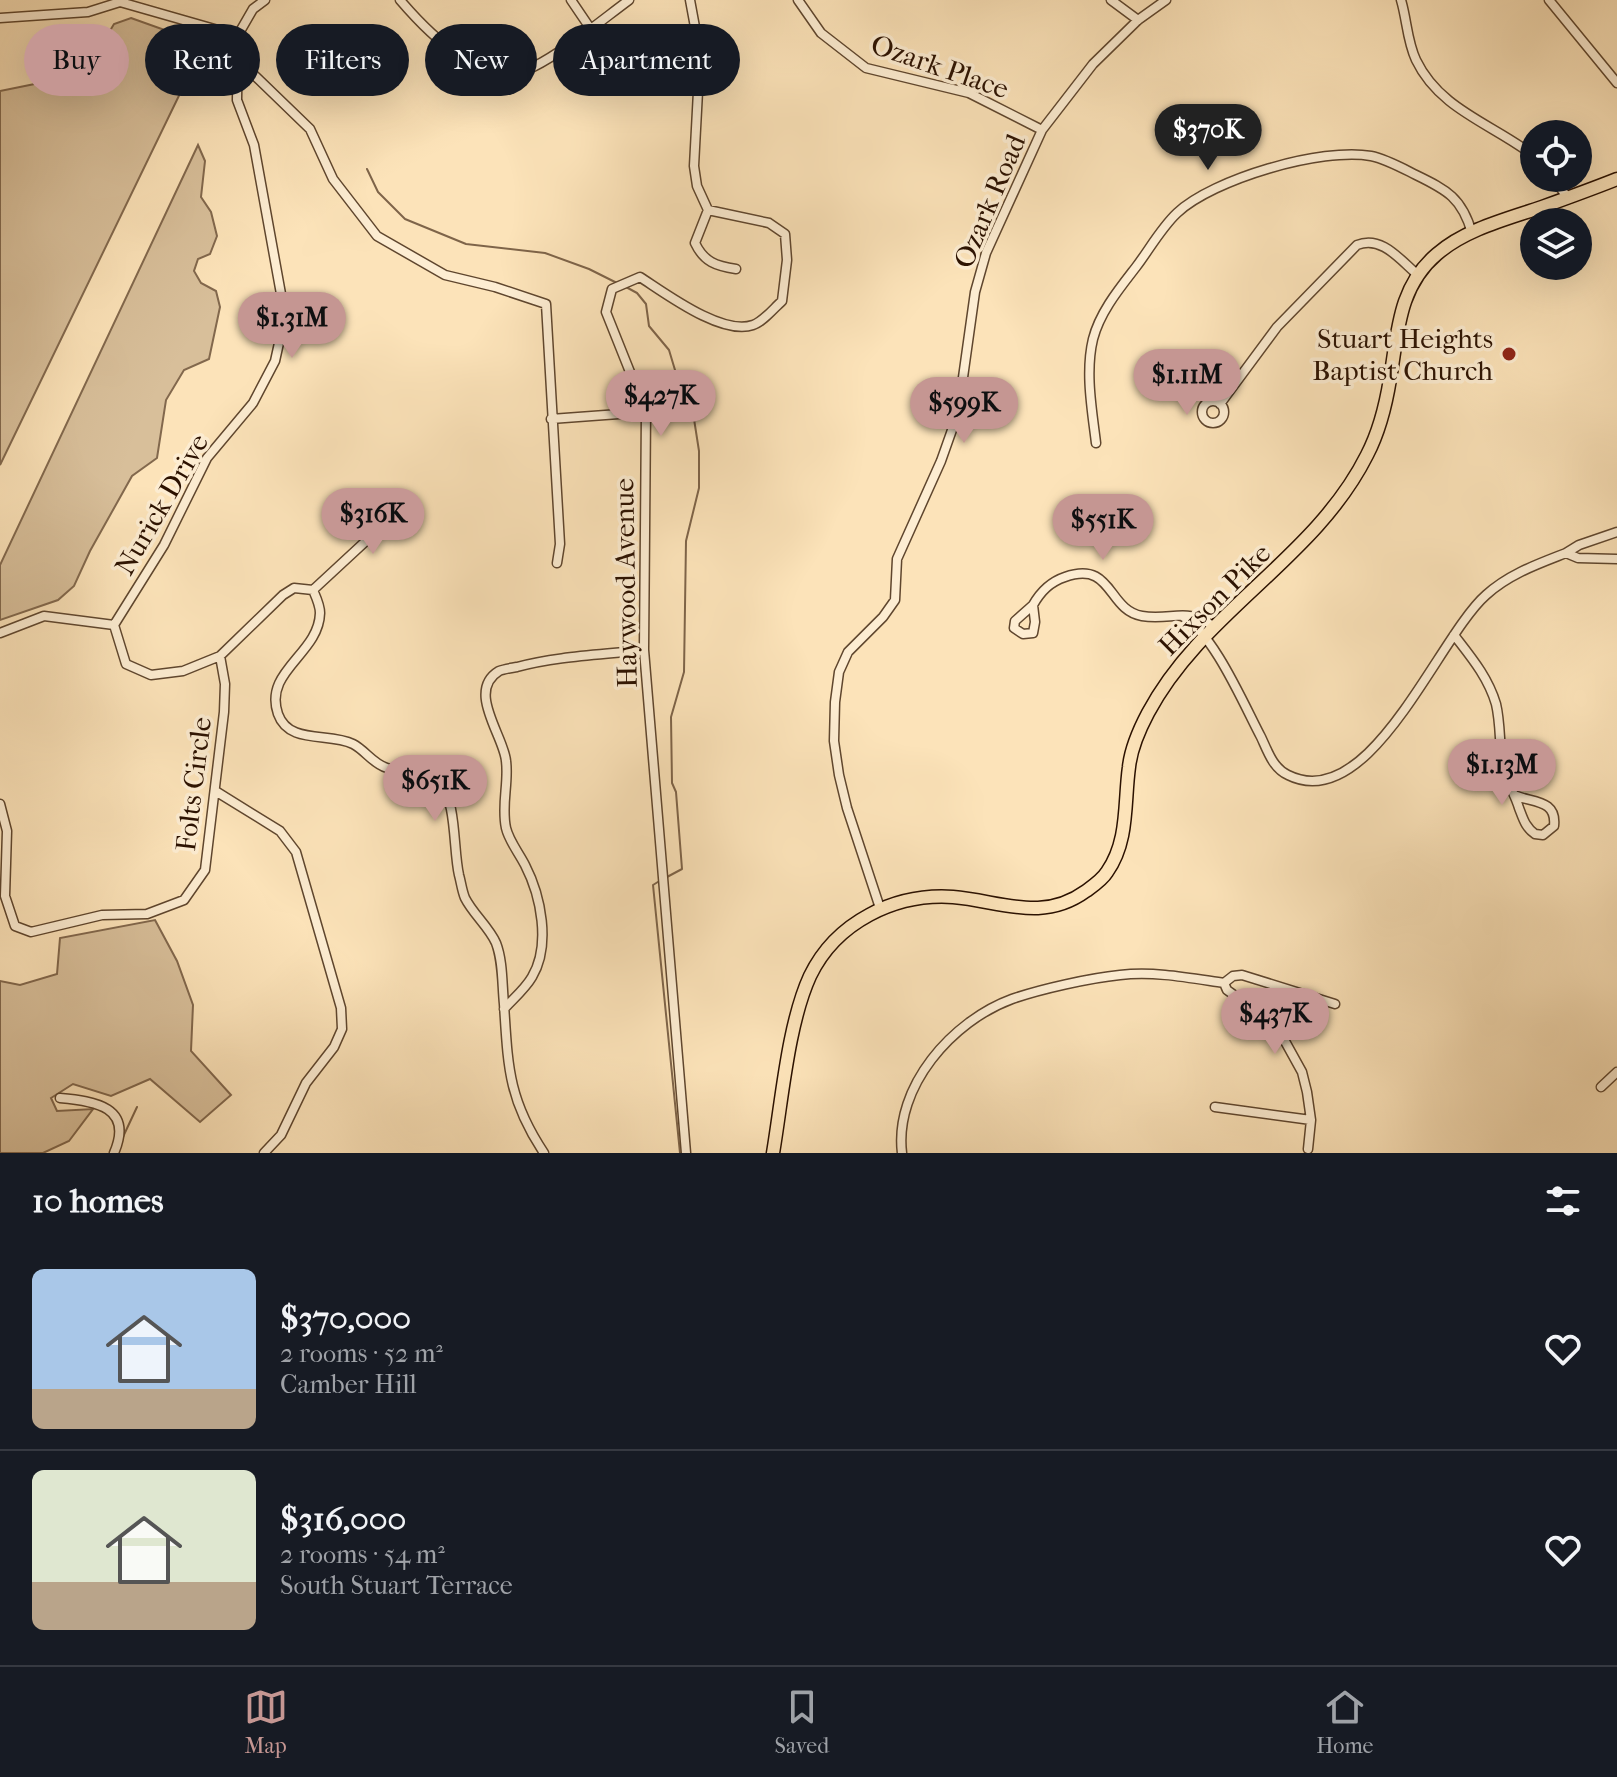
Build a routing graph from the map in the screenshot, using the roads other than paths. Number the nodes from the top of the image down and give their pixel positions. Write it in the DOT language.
graph roads {
  1 [pos="265,0"];
  2 [pos="400,0"];
  3 [pos="571,0"];
  4 [pos="629,0"];
  5 [pos="690,0"];
  6 [pos="798,0"];
  7 [pos="1111,0"];
  8 [pos="1166,0"];
  9 [pos="1401,0"];
  10 [pos="1549,0"];
  11 [pos="120,1"];
  12 [pos="0,18"];
  13 [pos="1138,20"];
  14 [pos="198,24"];
  15 [pos="244,24"];
  16 [pos="587,24"];
  17 [pos="596,24"];
  18 [pos="553,53"];
  19 [pos="260,81"];
  20 [pos="1617,83"];
  21 [pos="237,96"];
  22 [pos="1042,130"];
  23 [pos="1520,147"];
  24 [pos="1617,179"];
  25 [pos="1564,192"];
  26 [pos="1568,198"];
  27 [pos="708,210"];
  28 [pos="1472,233"];
  29 [pos="736,269"];
  30 [pos="1418,275"];
  31 [pos="1220,404"];
  32 [pos="646,412"];
  33 [pos="551,419"];
  34 [pos="1096,443"];
  35 [pos="408,497"];
  36 [pos="1617,532"];
  37 [pos="1566,553"];
  38 [pos="1617,559"];
  39 [pos="557,563"];
  40 [pos="313,590"];
  41 [pos="1033,605"];
  42 [pos="1182,616"];
  43 [pos="114,625"];
  44 [pos="1214,627"];
  45 [pos="0,633"];
  46 [pos="1454,635"];
  47 [pos="1204,637"];
  48 [pos="644,650"];
  49 [pos="220,656"];
  50 [pos="217,792"];
  51 [pos="1514,795"];
  52 [pos="0,804"];
  53 [pos="880,908"];
  54 [pos="1224,983"];
  55 [pos="1335,1004"];
  56 [pos="504,1009"];
  57 [pos="1617,1072"];
  58 [pos="1601,1087"];
  59 [pos="60,1098"];
  60 [pos="1215,1107"];
  61 [pos="1311,1120"];
  62 [pos="1308,1149"];
  63 [pos="114,1153"];
  64 [pos="264,1153"];
  65 [pos="544,1153"];
  66 [pos="686,1153"];
  67 [pos="773,1153"];
  68 [pos="902,1153"];
  1 -- 15 [label="street, Nurick Drive"];
  2 -- 18 [label="street"];
  3 -- 16 [label="street"];
  4 -- 17 [label="street"];
  5 -- 27 [label="street"];
  6 -- 22 [label="street, Ozark Place"];
  7 -- 13 [label="street"];
  8 -- 13 [label="street, Ozark Road"];
  9 -- 23 [label="street"];
  10 -- 20 [label="street"];
  11 -- 12 [label="street"];
  11 -- 14 [label="street"];
  13 -- 22 [label="street, Ozark Road"];
  19 -- 33 [label="street"];
  21 -- 43 [label="street, Nurick Drive"];
  22 -- 53 [label="street, Ozark Road"];
  24 -- 26 [label="main road, Hixson Pike"];
  25 -- 26 [label="street"];
  26 -- 28 [label="main road, Hixson Pike"];
  27 -- 29 [label="street"];
  27 -- 32 [label="street, Haywood Avenue"];
  28 -- 30 [label="main road, Hixson Pike"];
  28 -- 34 [label="street"];
  30 -- 31 [label="street"];
  30 -- 44 [label="main road, Hixson Pike"];
  32 -- 33 [label="street"];
  32 -- 48 [label="street, Haywood Avenue"];
  33 -- 39 [label="street"];
  35 -- 40 [label="street"];
  36 -- 37 [label="street"];
  37 -- 38 [label="street"];
  37 -- 46 [label="street"];
  40 -- 49 [label="street"];
  40 -- 56 [label="street"];
  41 -- 42 [label="street"];
  42 -- 44 [label="street"];
  42 -- 47 [label="street"];
  43 -- 45 [label="street"];
  43 -- 49 [label="street"];
  44 -- 47 [label="main road, Hixson Pike"];
  46 -- 47 [label="street"];
  46 -- 51 [label="street"];
  47 -- 53 [label="main road, Hixson Pike"];
  48 -- 56 [label="street"];
  48 -- 66 [label="street, Haywood Avenue"];
  49 -- 50 [label="street, Folts Circle"];
  50 -- 52 [label="street, Folts Circle"];
  50 -- 64 [label="street"];
  51 -- 51 [label="street"];
  53 -- 67 [label="main road, Hixson Pike"];
  54 -- 55 [label="street"];
  54 -- 61 [label="street"];
  54 -- 68 [label="street"];
  56 -- 65 [label="street"];
  57 -- 58 [label="street"];
  59 -- 63 [label="street"];
  60 -- 61 [label="street"];
  61 -- 62 [label="street"];
}
